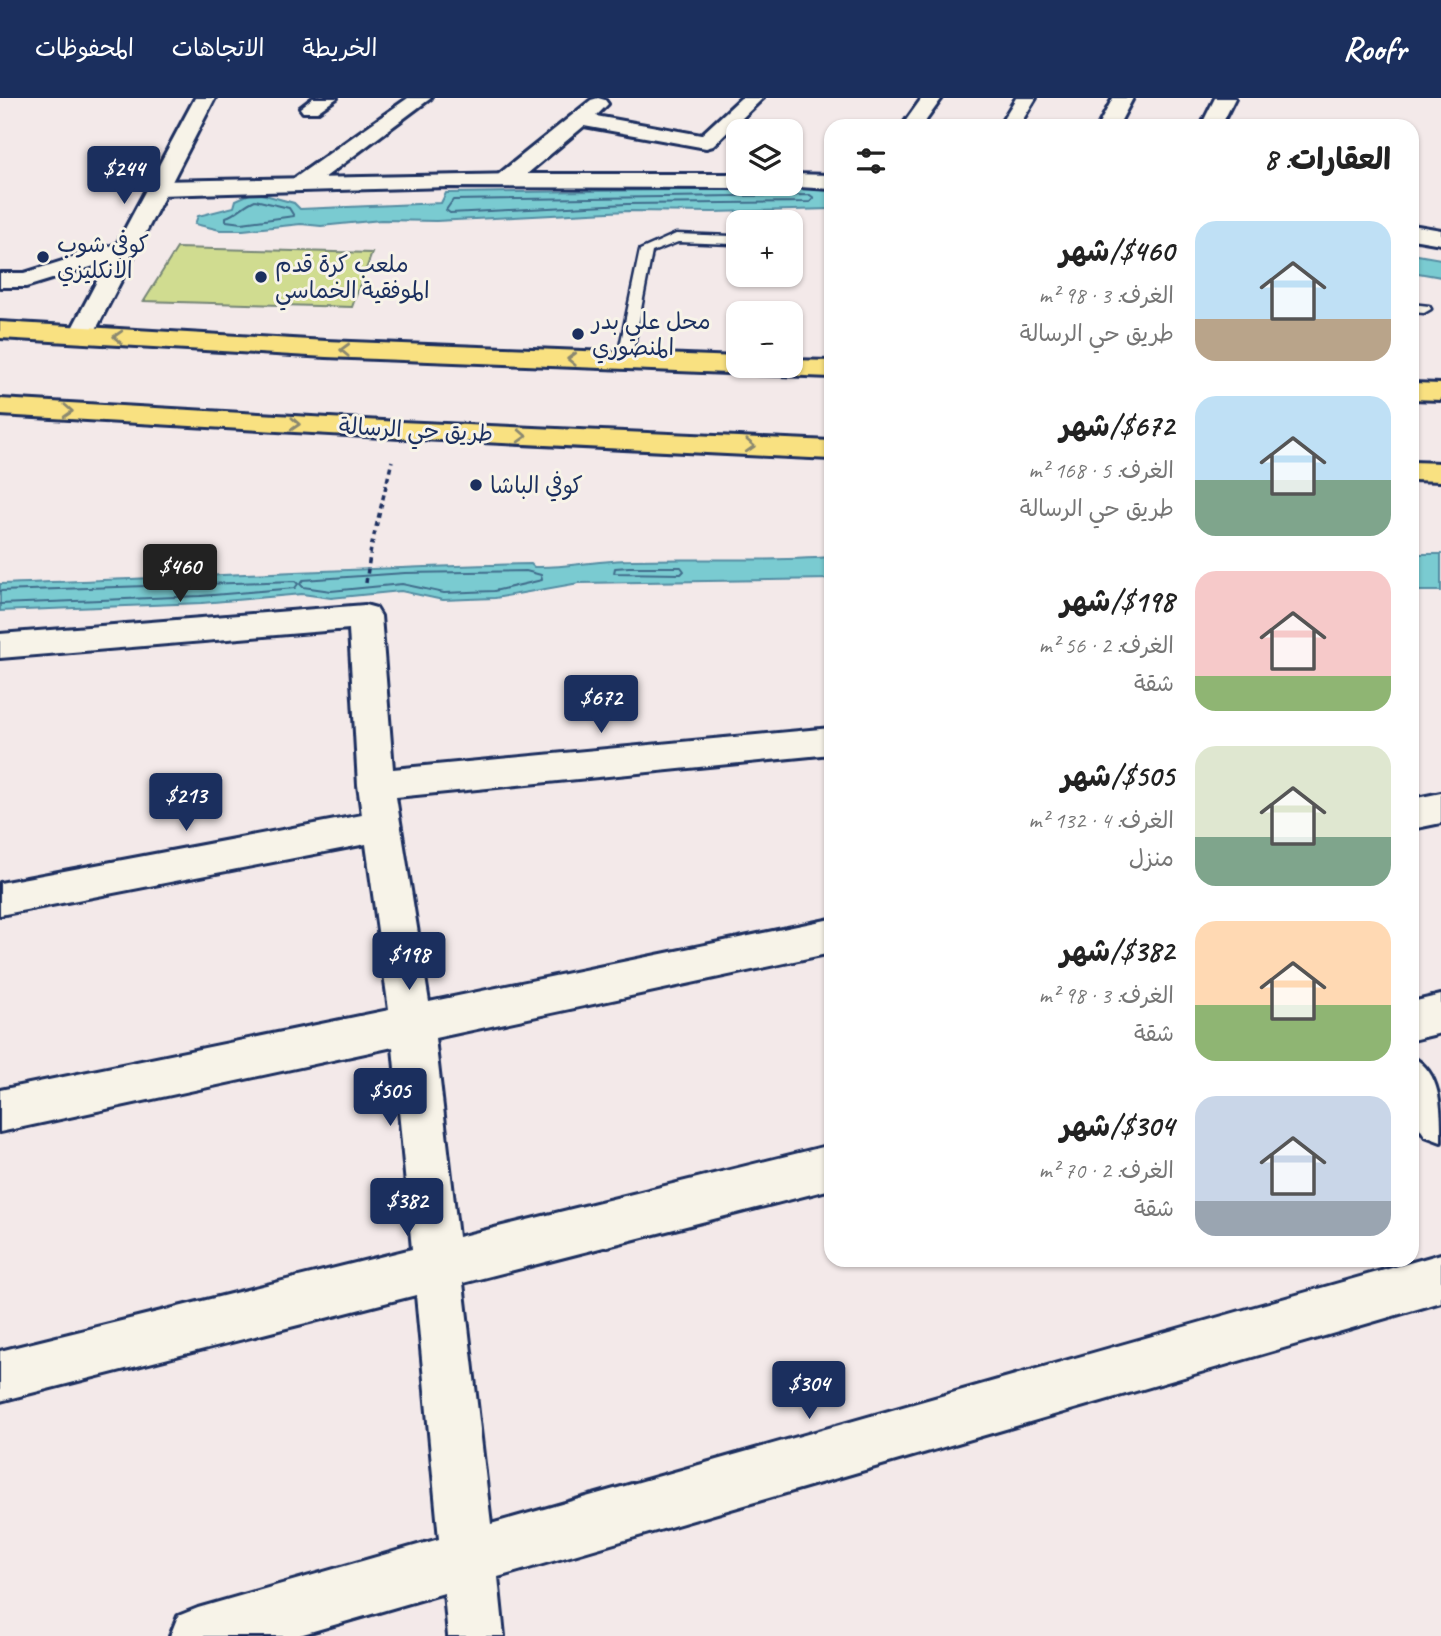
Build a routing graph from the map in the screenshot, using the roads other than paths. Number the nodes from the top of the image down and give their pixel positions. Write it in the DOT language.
graph roads {
  1 [pos="205,98"];
  2 [pos="421,98"];
  3 [pos="605,98"];
  4 [pos="932,98"];
  5 [pos="1026,98"];
  6 [pos="1123,98"];
  7 [pos="1225,98"];
  8 [pos="744,99"];
  9 [pos="580,119"];
  10 [pos="917,119"];
  11 [pos="1013,119"];
  12 [pos="1112,119"];
  13 [pos="1214,119"];
  14 [pos="507,179"];
  15 [pos="726,181"];
  16 [pos="803,181"];
  17 [pos="303,182"];
  18 [pos="824,182"];
  19 [pos="158,188"];
  20 [pos="1419,233"];
  21 [pos="1441,237"];
  22 [pos="726,240"];
  23 [pos="126,249"];
  24 [pos="0,280"];
  25 [pos="0,330"];
  26 [pos="82,334"];
  27 [pos="624,361"];
  28 [pos="726,365"];
  29 [pos="803,368"];
  30 [pos="824,369"];
  31 [pos="1419,391"];
  32 [pos="1441,391"];
  33 [pos="0,407"];
  34 [pos="824,450"];
  35 [pos="1419,471"];
  36 [pos="1441,472"];
  37 [pos="0,646"];
  38 [pos="824,742"];
  39 [pos="379,805"];
  40 [pos="1441,808"];
  41 [pos="1419,813"];
  42 [pos="0,899"];
  43 [pos="824,937"];
  44 [pos="1441,1014"];
  45 [pos="1419,1019"];
  46 [pos="412,1024"];
  47 [pos="1419,1088"];
  48 [pos="0,1111"];
  49 [pos="1441,1121"];
  50 [pos="824,1169"];
  51 [pos="438,1266"];
  52 [pos="1441,1278"];
  53 [pos="0,1376"];
  54 [pos="468,1558"];
  55 [pos="198,1636"];
  56 [pos="476,1636"];
  1 -- 19 [label="street"];
  2 -- 17 [label="street"];
  3 -- 9 [label="street"];
  4 -- 10 [label="street"];
  5 -- 11 [label="street"];
  6 -- 12 [label="street"];
  7 -- 13 [label="street"];
  8 -- 9 [label="street"];
  9 -- 14 [label="street"];
  14 -- 15 [label="street"];
  14 -- 17 [label="street"];
  16 -- 18 [label="street"];
  17 -- 19 [label="street"];
  19 -- 23 [label="street"];
  20 -- 21 [label="street"];
  22 -- 27 [label="lane"];
  23 -- 24 [label="street"];
  23 -- 26 [label="street"];
  25 -- 26 [label="main road"];
  27 -- 26 [label="main road, one-way"];
  27 -- 28 [label="main road"];
  29 -- 30 [label="main road"];
  31 -- 32 [label="main road"];
  33 -- 34 [label="main road, طريق حي الرسالة, one-way"];
  35 -- 36 [label="main road"];
  37 -- 39 [label="street"];
  38 -- 39 [label="street"];
  39 -- 42 [label="street"];
  39 -- 46 [label="street"];
  40 -- 41 [label="street"];
  43 -- 46 [label="street"];
  44 -- 45 [label="street"];
  46 -- 48 [label="street"];
  46 -- 51 [label="street"];
  47 -- 49 [label="street"];
  50 -- 51 [label="street"];
  51 -- 53 [label="street"];
  51 -- 54 [label="street"];
  52 -- 54 [label="street"];
  54 -- 55 [label="street"];
  54 -- 56 [label="street"];
}
